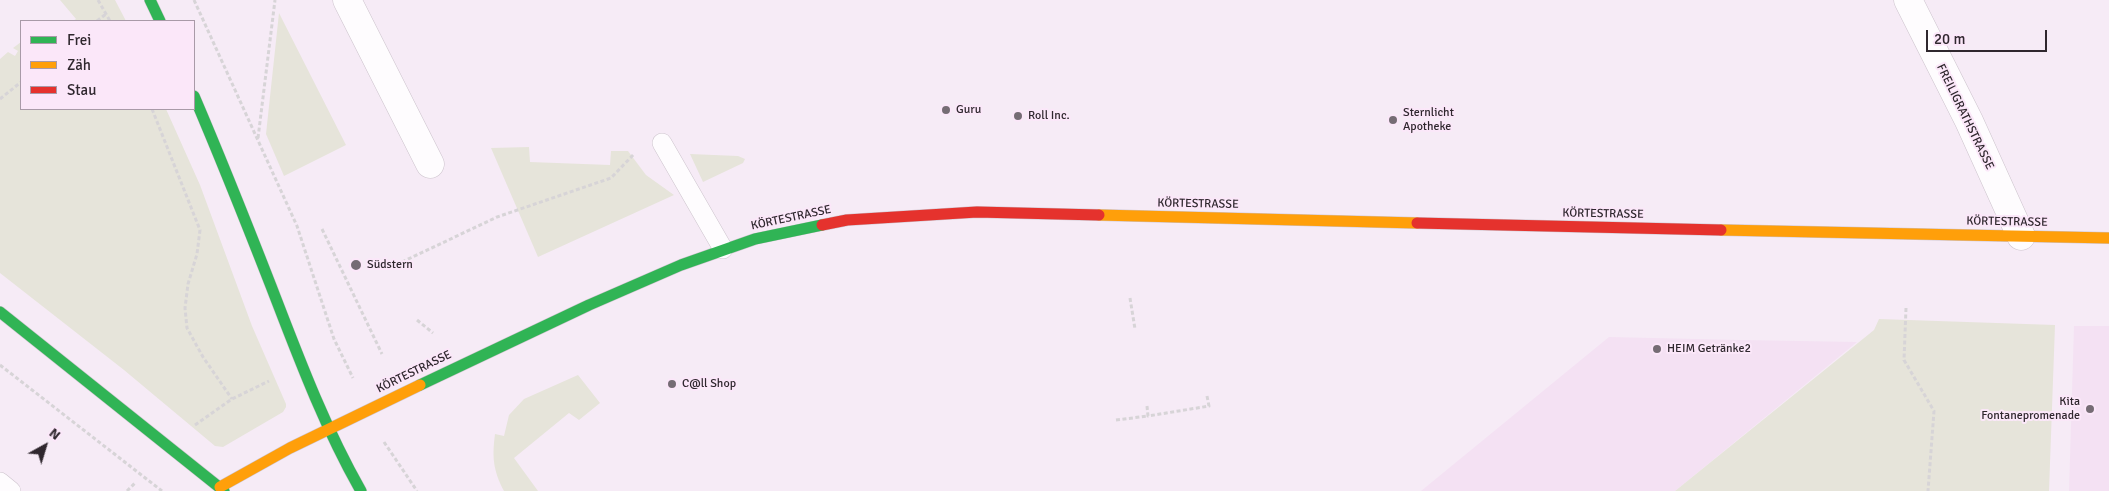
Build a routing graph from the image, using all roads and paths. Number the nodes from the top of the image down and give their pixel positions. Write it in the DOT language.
graph roads {
  1 [pos="98,0"];
  2 [pos="150,0"];
  3 [pos="194,0"];
  4 [pos="276,0"];
  5 [pos="348,0"];
  6 [pos="1908,0"];
  7 [pos="106,14"];
  8 [pos="98,20"];
  9 [pos="109,20"];
  10 [pos="160,20"];
  11 [pos="20,83"];
  12 [pos="195,98"];
  13 [pos="0,99"];
  14 [pos="152,110"];
  15 [pos="258,139"];
  16 [pos="662,143"];
  17 [pos="638,150"];
  18 [pos="430,164"];
  19 [pos="322,229"];
  20 [pos="2021,236"];
  21 [pos="2109,238"];
  22 [pos="723,249"];
  23 [pos="402,262"];
  24 [pos="1130,298"];
  25 [pos="1906,308"];
  26 [pos="0,312"];
  27 [pos="417,320"];
  28 [pos="1135,329"];
  29 [pos="433,333"];
  30 [pos="382,354"];
  31 [pos="0,365"];
  32 [pos="274,379"];
  33 [pos="1207,396"];
  34 [pos="232,399"];
  35 [pos="1147,406"];
  36 [pos="368,410"];
  37 [pos="1148,416"];
  38 [pos="1116,420"];
  39 [pos="192,427"];
  40 [pos="328,429"];
  41 [pos="405,472"];
  42 [pos="0,482"];
  43 [pos="136,482"];
  44 [pos="219,490"];
  45 [pos="11,491"];
  46 [pos="127,491"];
  47 [pos="162,491"];
  48 [pos="361,491"];
  49 [pos="417,491"];
  50 [pos="1928,491"];
  1 -- 7 [label="path"];
  2 -- 10 [label="street"];
  3 -- 15 [label="path"];
  4 -- 15 [label="path"];
  5 -- 18 [label="street"];
  6 -- 20 [label="street, FREILIGRATHSTRASSE"];
  7 -- 8 [label="path"];
  7 -- 9 [label="path"];
  11 -- 13 [label="path"];
  12 -- 40 [label="street"];
  14 -- 34 [label="path"];
  15 -- 36 [label="path"];
  16 -- 22 [label="lane"];
  17 -- 23 [label="path"];
  19 -- 30 [label="path"];
  20 -- 21 [label="street, KÖRTESTRASSE"];
  20 -- 22 [label="street, KÖRTESTRASSE"];
  22 -- 36 [label="street, KÖRTESTRASSE"];
  24 -- 28 [label="path"];
  25 -- 50 [label="path"];
  26 -- 44 [label="street"];
  27 -- 29 [label="path"];
  31 -- 47 [label="path"];
  32 -- 34 [label="path"];
  33 -- 37 [label="path"];
  34 -- 39 [label="path"];
  35 -- 37 [label="path"];
  36 -- 40 [label="street, KÖRTESTRASSE"];
  37 -- 38 [label="path"];
  40 -- 44 [label="street"];
  40 -- 48 [label="street"];
  41 -- 49 [label="path"];
  42 -- 45 [label="lane"];
  43 -- 46 [label="path"];
}
